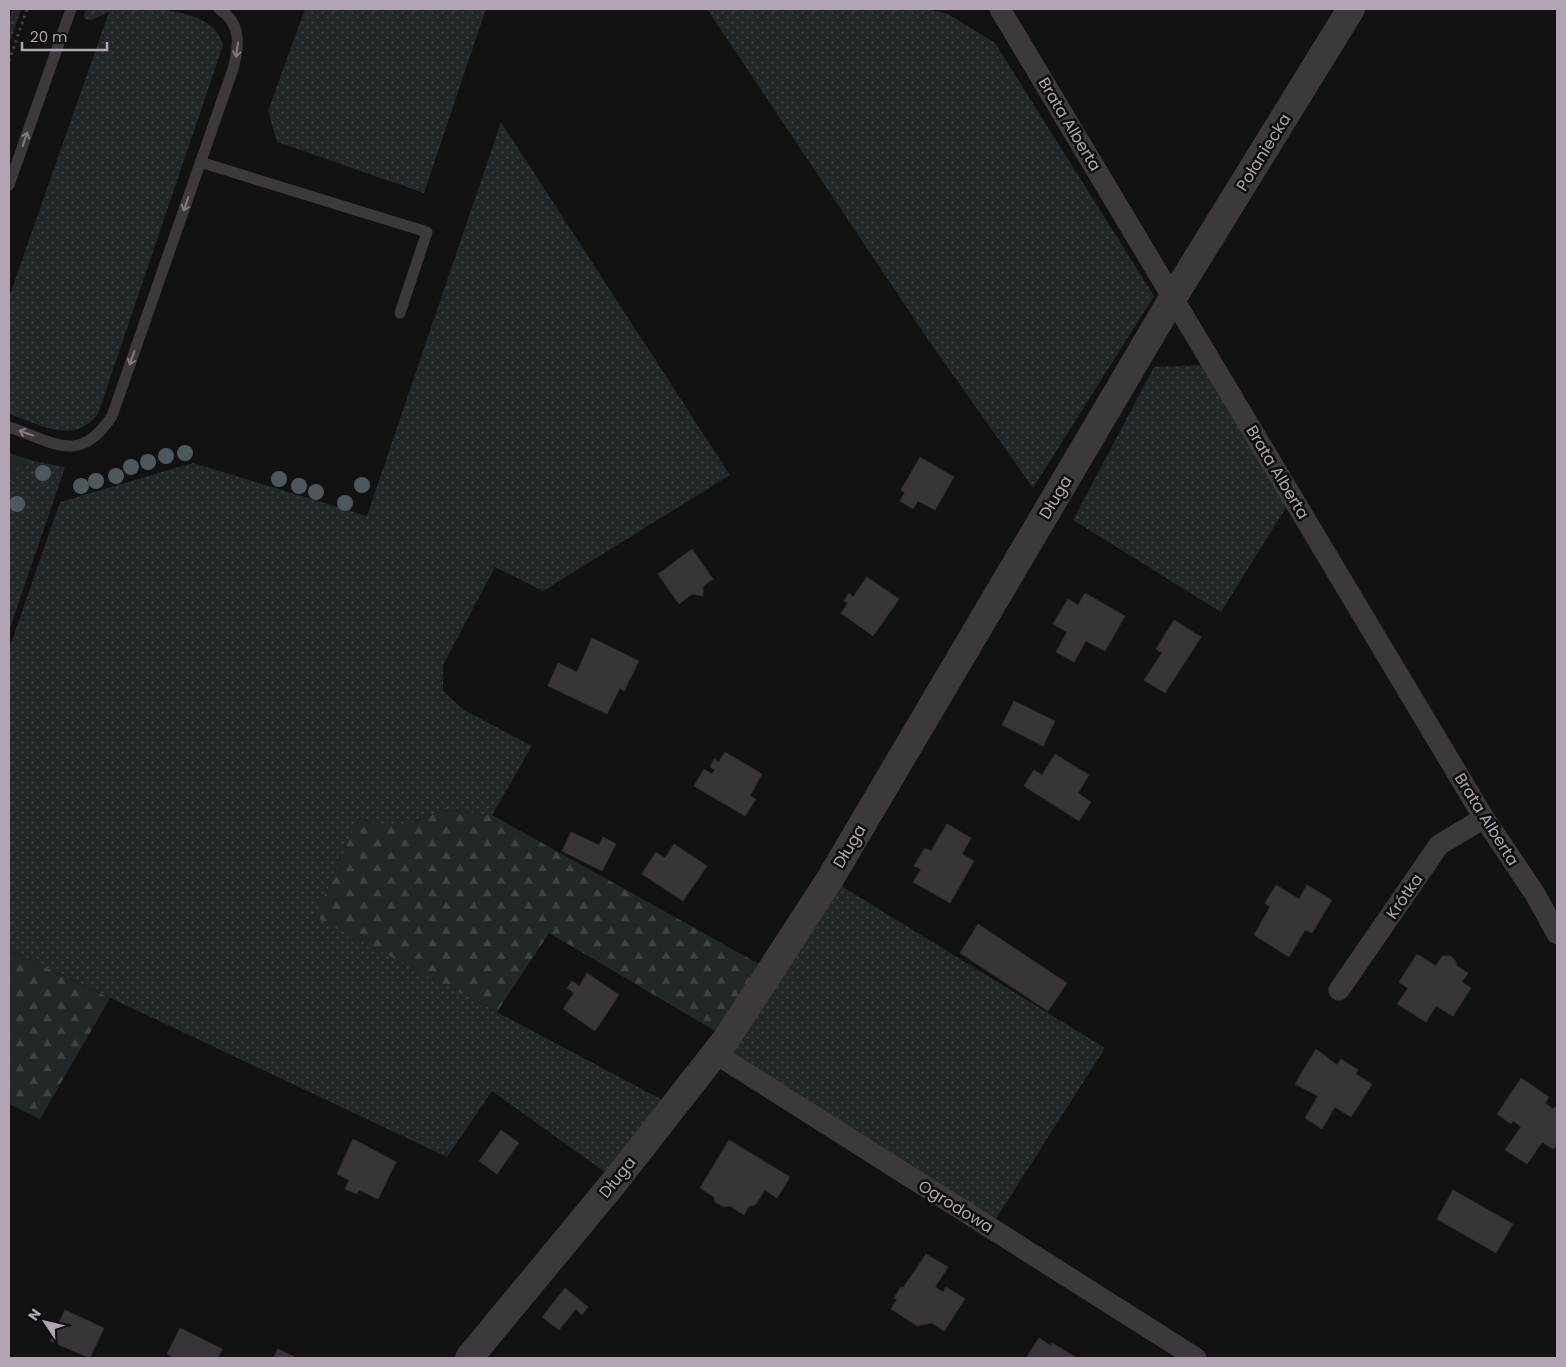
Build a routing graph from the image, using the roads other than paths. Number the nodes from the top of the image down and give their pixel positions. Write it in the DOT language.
graph roads {
  1 [pos="71,9"];
  2 [pos="219,9"];
  3 [pos="1000,9"];
  4 [pos="1352,9"];
  5 [pos="200,162"];
  6 [pos="9,185"];
  7 [pos="1174,296"];
  8 [pos="400,313"];
  9 [pos="9,427"];
  10 [pos="1484,818"];
  11 [pos="1557,934"];
  12 [pos="1339,990"];
  13 [pos="716,1054"];
  14 [pos="469,1358"];
  15 [pos="1196,1358"];
  6 -- 1 [label="lane, one-way"];
  2 -- 5 [label="lane, one-way"];
  3 -- 7 [label="street, Brata Alberta"];
  4 -- 7 [label="street, Połaniecka"];
  5 -- 8 [label="lane"];
  5 -- 9 [label="lane, one-way"];
  7 -- 10 [label="street, Brata Alberta"];
  7 -- 13 [label="street, Długa"];
  10 -- 11 [label="street, Brata Alberta"];
  10 -- 12 [label="street, Krótka"];
  13 -- 14 [label="street, Długa"];
  13 -- 15 [label="street, Ogrodowa"];
}
